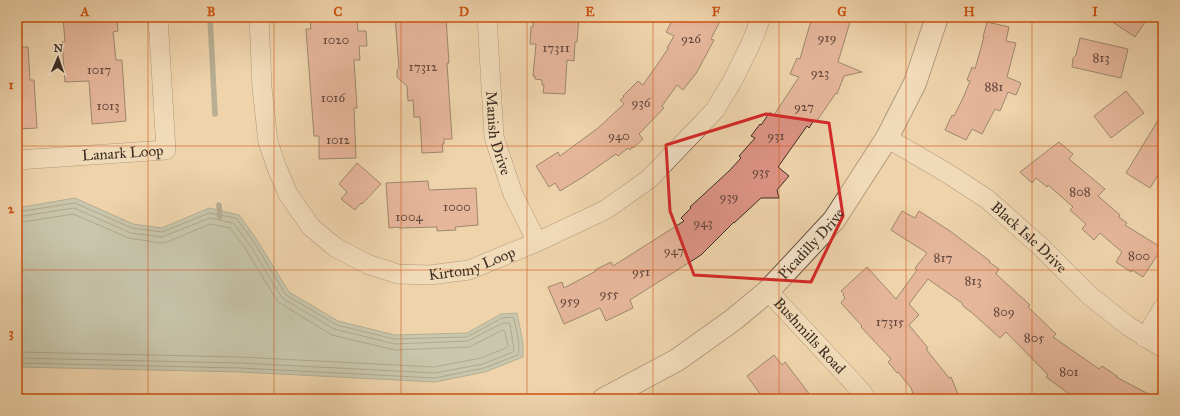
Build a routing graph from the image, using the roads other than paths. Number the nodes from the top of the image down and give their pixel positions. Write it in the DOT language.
graph roads {
  1 [pos="158,17"];
  2 [pos="259,17"];
  3 [pos="487,17"];
  4 [pos="761,17"];
  5 [pos="937,17"];
  6 [pos="887,138"];
  7 [pos="17,160"];
  8 [pos="537,242"];
  9 [pos="768,291"];
  10 [pos="1163,308"];
  11 [pos="1145,338"];
  12 [pos="1163,348"];
  13 [pos="607,399"];
  14 [pos="866,399"];
  1 -- 7 [label="street, Lanark Loop"];
  2 -- 8 [label="street, Kirtomy Loop"];
  3 -- 8 [label="street, Manish Drive"];
  4 -- 8 [label="street, Kirtomy Loop"];
  5 -- 6 [label="street, Picadilly Drive"];
  6 -- 9 [label="street, Picadilly Drive"];
  6 -- 11 [label="street, Black Isle Drive"];
  9 -- 13 [label="street, Picadilly Drive"];
  9 -- 14 [label="street, Bushmills Road"];
  10 -- 11 [label="street"];
  11 -- 12 [label="street, Black Isle Drive"];
}
